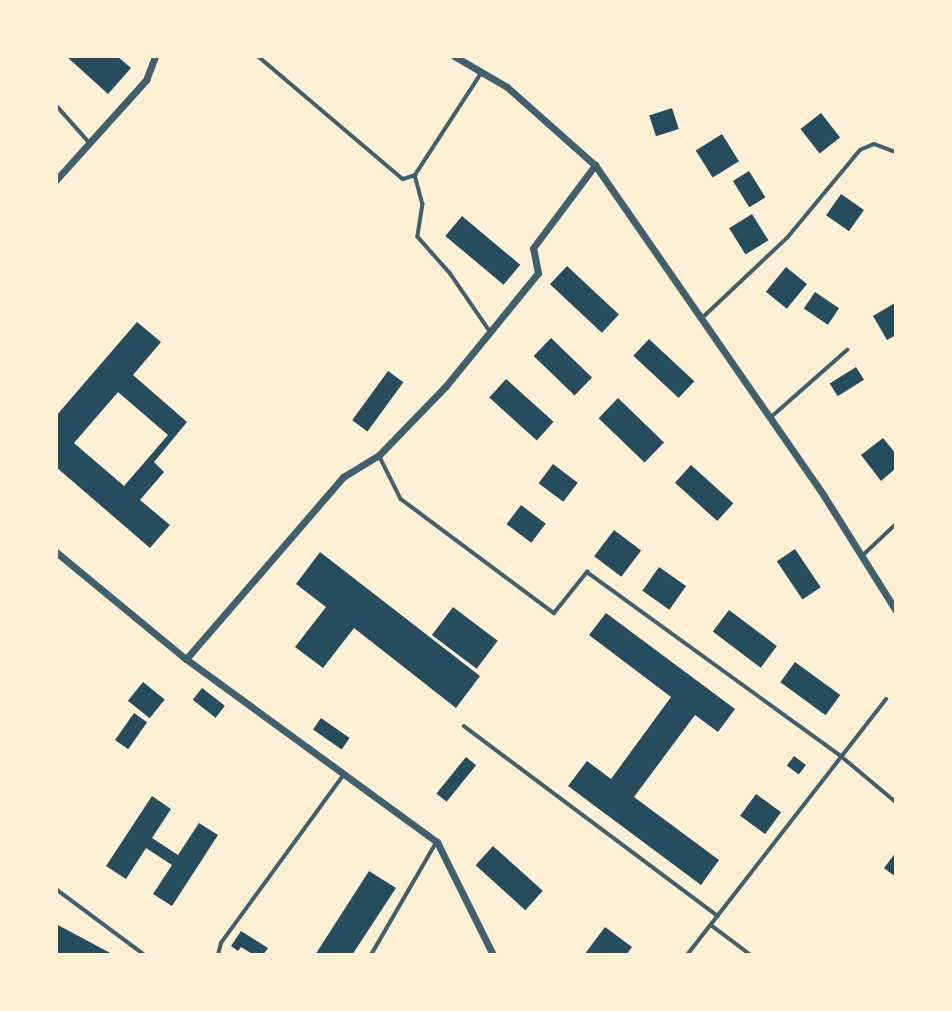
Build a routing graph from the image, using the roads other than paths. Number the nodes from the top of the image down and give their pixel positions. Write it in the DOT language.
graph roads {
  1 [pos="155,56"];
  2 [pos="258,56"];
  3 [pos="454,56"];
  4 [pos="483,71"];
  5 [pos="56,105"];
  6 [pos="88,141"];
  7 [pos="896,152"];
  8 [pos="595,165"];
  9 [pos="415,175"];
  10 [pos="56,180"];
  11 [pos="699,321"];
  12 [pos="491,331"];
  13 [pos="847,350"];
  14 [pos="769,419"];
  15 [pos="379,455"];
  16 [pos="896,524"];
  17 [pos="56,552"];
  18 [pos="861,556"];
  19 [pos="896,611"];
  20 [pos="186,659"];
  21 [pos="886,699"];
  22 [pos="464,726"];
  23 [pos="841,756"];
  24 [pos="344,774"];
  25 [pos="896,802"];
  26 [pos="437,842"];
  27 [pos="56,889"];
  28 [pos="718,916"];
  29 [pos="711,925"];
  30 [pos="145,955"];
  31 [pos="218,955"];
  32 [pos="371,955"];
  33 [pos="493,955"];
  34 [pos="687,955"];
  35 [pos="751,955"];
  1 -- 6 [label="street"];
  2 -- 9 [label="lane"];
  3 -- 4 [label="street"];
  4 -- 8 [label="street"];
  4 -- 9 [label="lane"];
  5 -- 6 [label="lane"];
  6 -- 10 [label="street"];
  7 -- 11 [label="lane"];
  8 -- 11 [label="street"];
  8 -- 12 [label="street"];
  9 -- 12 [label="lane"];
  11 -- 14 [label="street"];
  12 -- 15 [label="street"];
  13 -- 14 [label="lane"];
  14 -- 18 [label="street"];
  15 -- 20 [label="street"];
  15 -- 23 [label="lane"];
  16 -- 18 [label="lane"];
  17 -- 20 [label="street"];
  18 -- 19 [label="street"];
  20 -- 24 [label="street"];
  21 -- 23 [label="lane"];
  22 -- 28 [label="lane"];
  23 -- 25 [label="lane"];
  23 -- 28 [label="lane"];
  24 -- 26 [label="street"];
  24 -- 31 [label="lane"];
  26 -- 32 [label="lane"];
  26 -- 33 [label="street"];
  27 -- 30 [label="lane"];
  28 -- 29 [label="lane"];
  29 -- 34 [label="lane"];
  29 -- 35 [label="lane"];
}
